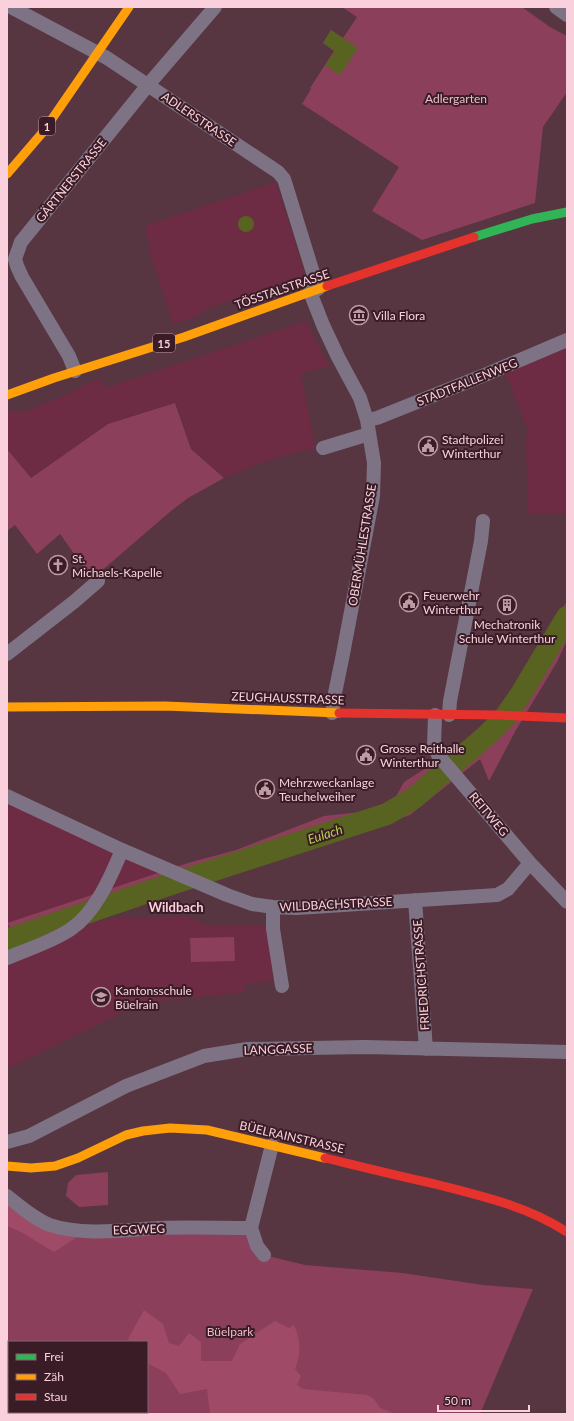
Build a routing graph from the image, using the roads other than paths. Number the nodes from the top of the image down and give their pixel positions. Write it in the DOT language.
graph roads {
  1 [pos="11,7"];
  2 [pos="129,7"];
  3 [pos="215,7"];
  4 [pos="556,7"];
  5 [pos="567,15"];
  6 [pos="97,53"];
  7 [pos="148,85"];
  8 [pos="7,174"];
  9 [pos="567,212"];
  10 [pos="314,290"];
  11 [pos="567,340"];
  12 [pos="75,371"];
  13 [pos="7,395"];
  14 [pos="367,420"];
  15 [pos="369,434"];
  16 [pos="324,448"];
  17 [pos="483,521"];
  18 [pos="98,581"];
  19 [pos="7,654"];
  20 [pos="7,707"];
  21 [pos="332,712"];
  22 [pos="442,715"];
  23 [pos="567,718"];
  24 [pos="7,796"];
  25 [pos="122,850"];
  26 [pos="530,863"];
  27 [pos="415,900"];
  28 [pos="567,902"];
  29 [pos="273,907"];
  30 [pos="7,958"];
  31 [pos="282,986"];
  32 [pos="426,1049"];
  33 [pos="567,1052"];
  34 [pos="7,1142"];
  35 [pos="272,1145"];
  36 [pos="7,1166"];
  37 [pos="7,1196"];
  38 [pos="251,1228"];
  39 [pos="567,1232"];
  40 [pos="264,1255"];
  1 -- 6 [label="street, ADLERSTRASSE"];
  2 -- 6 [label="street, 1"];
  3 -- 7 [label="street, GÄRTNERSTRASSE"];
  4 -- 5 [label="street"];
  6 -- 7 [label="street, ADLERSTRASSE"];
  6 -- 8 [label="street, 1"];
  7 -- 10 [label="street, ADLERSTRASSE"];
  7 -- 12 [label="street, GÄRTNERSTRASSE"];
  9 -- 10 [label="street, TÖSSTALSTRASSE / 15"];
  10 -- 12 [label="street, TÖSSTALSTRASSE / 15"];
  10 -- 14 [label="street, OBERMÜHLESTRASSE"];
  11 -- 14 [label="street, STADTFALLENWEG"];
  12 -- 13 [label="street, TÖSSTALSTRASSE / 15"];
  14 -- 15 [label="street, OBERMÜHLESTRASSE"];
  15 -- 16 [label="street"];
  15 -- 21 [label="street, OBERMÜHLESTRASSE"];
  17 -- 22 [label="street, REITWEG"];
  18 -- 19 [label="street"];
  20 -- 21 [label="street, ZEUGHAUSSTRASSE"];
  21 -- 22 [label="street, ZEUGHAUSSTRASSE"];
  22 -- 23 [label="street, ZEUGHAUSSTRASSE"];
  22 -- 26 [label="street, REITWEG"];
  24 -- 25 [label="street, WILDBACHSTRASSE"];
  25 -- 29 [label="street, WILDBACHSTRASSE"];
  25 -- 30 [label="street"];
  26 -- 27 [label="street, WILDBACHSTRASSE"];
  26 -- 28 [label="street, REITWEG"];
  27 -- 29 [label="street, WILDBACHSTRASSE"];
  27 -- 32 [label="street, FRIEDRICHSTRASSE"];
  29 -- 31 [label="street"];
  32 -- 33 [label="street, LANGGASSE"];
  32 -- 34 [label="street, LANGGASSE"];
  35 -- 36 [label="street, BÜELRAINSTRASSE"];
  35 -- 38 [label="street"];
  35 -- 39 [label="street, BÜELRAINSTRASSE"];
  37 -- 38 [label="street, EGGWEG"];
  38 -- 40 [label="street"];
}
